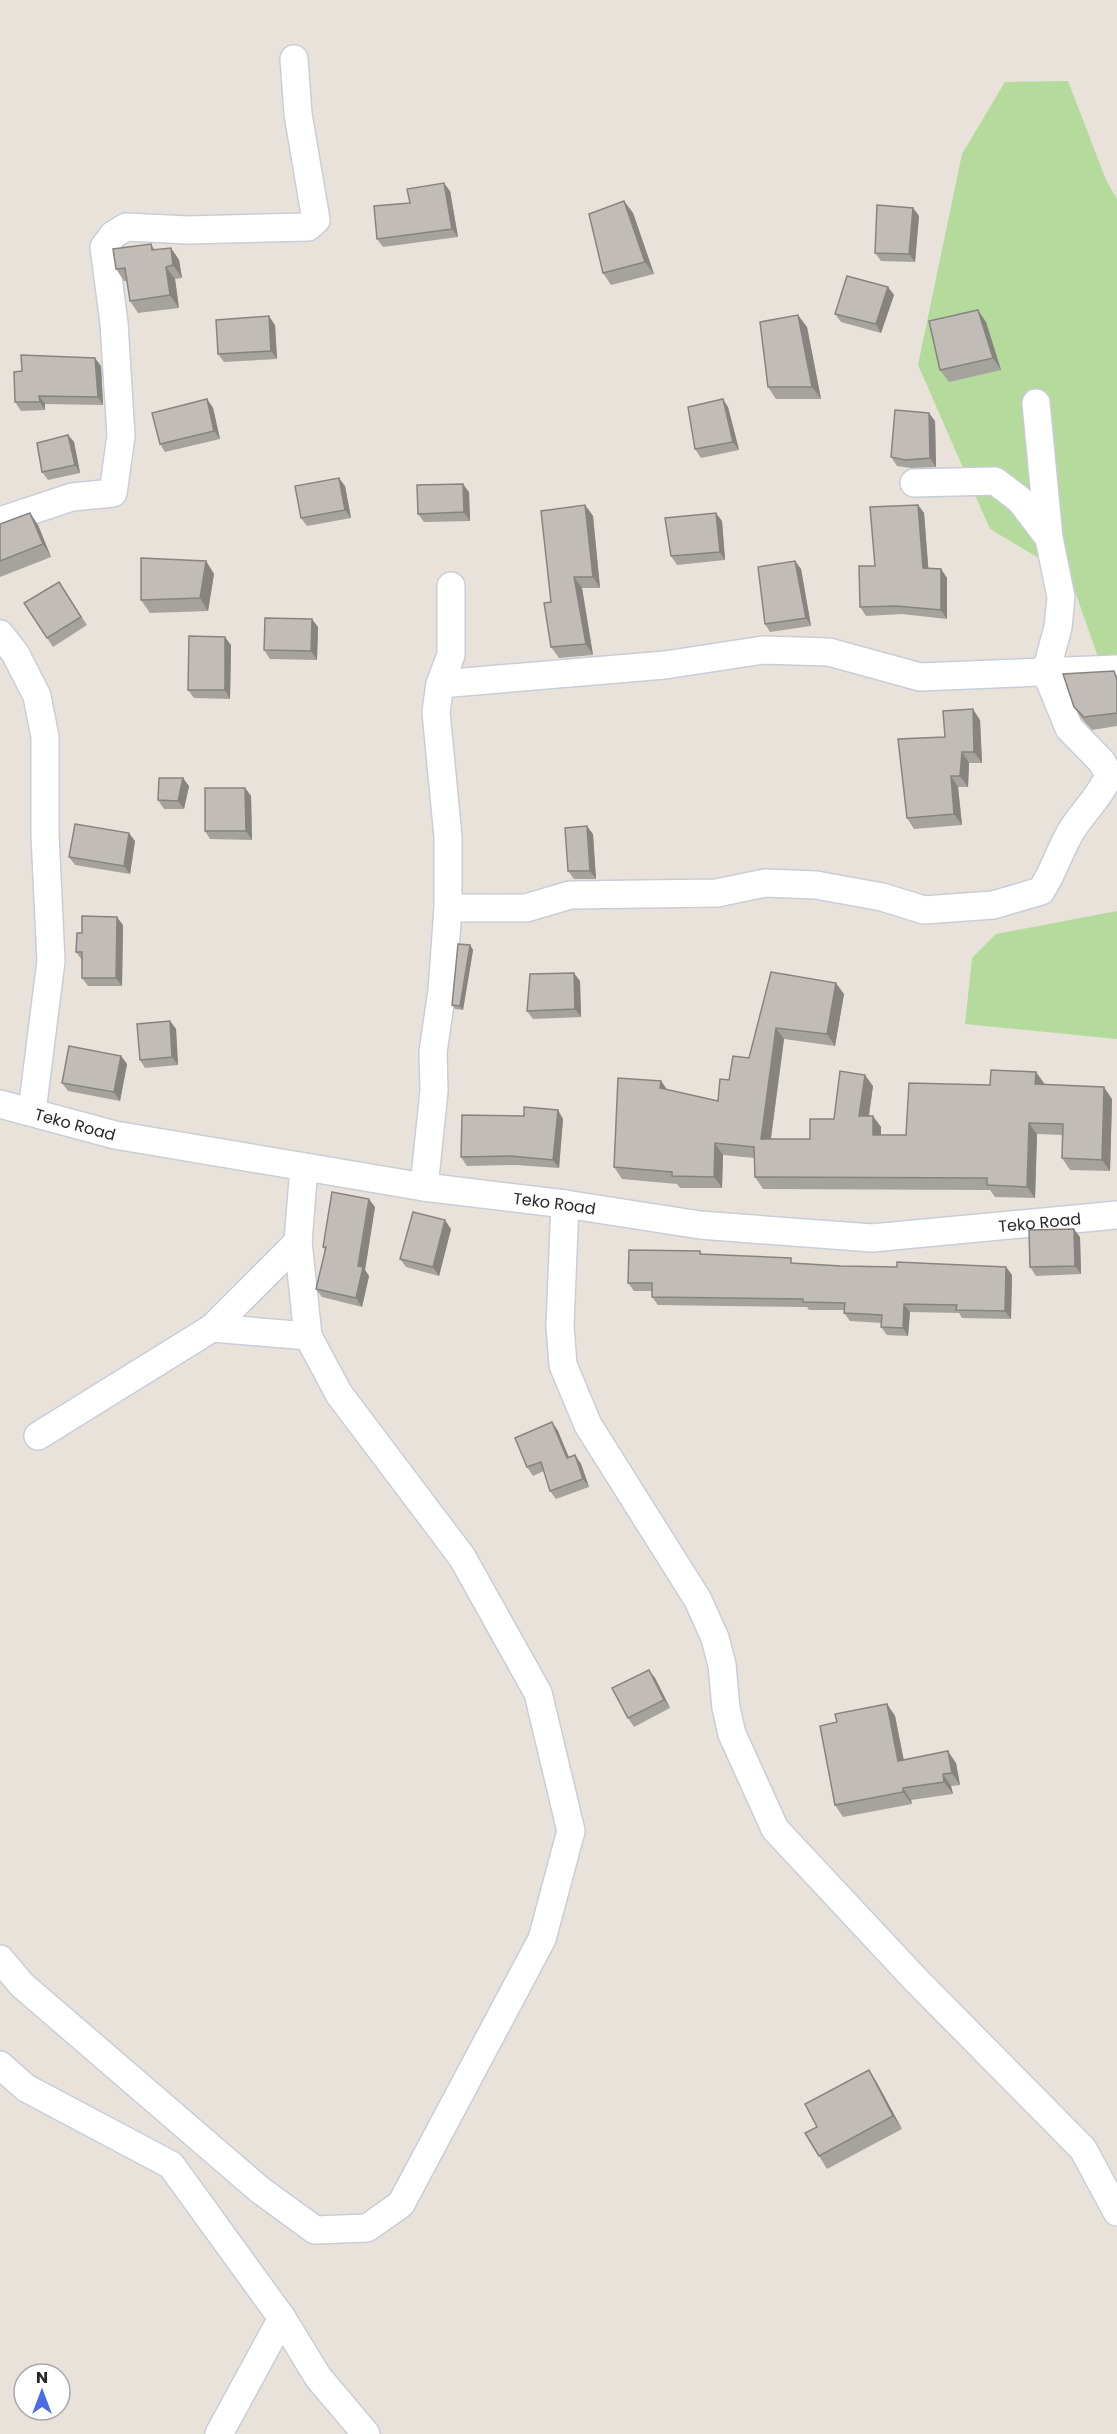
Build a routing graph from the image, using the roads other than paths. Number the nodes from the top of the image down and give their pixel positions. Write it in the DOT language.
graph roads {
  1 [pos="294,59"];
  2 [pos="1036,403"];
  3 [pos="914,483"];
  4 [pos="0,521"];
  5 [pos="1049,538"];
  6 [pos="451,586"];
  7 [pos="0,634"];
  8 [pos="1117,669"];
  9 [pos="1046,672"];
  10 [pos="440,684"];
  11 [pos="448,908"];
  12 [pos="0,1104"];
  13 [pos="32,1111"];
  14 [pos="304,1167"];
  15 [pos="424,1187"];
  16 [pos="565,1204"];
  17 [pos="1117,1215"];
  18 [pos="298,1242"];
  19 [pos="212,1328"];
  20 [pos="308,1336"];
  21 [pos="38,1436"];
  22 [pos="0,1959"];
  23 [pos="0,2065"];
  24 [pos="1117,2212"];
  25 [pos="282,2318"];
  26 [pos="219,2434"];
  27 [pos="366,2434"];
  1 -- 4 [label="street"];
  2 -- 5 [label="street"];
  3 -- 5 [label="street"];
  5 -- 9 [label="street"];
  6 -- 10 [label="street"];
  7 -- 13 [label="street"];
  8 -- 9 [label="street"];
  9 -- 10 [label="street"];
  9 -- 11 [label="street"];
  10 -- 11 [label="street"];
  11 -- 15 [label="street"];
  12 -- 13 [label="street, Teko Road"];
  13 -- 14 [label="street, Teko Road"];
  14 -- 15 [label="street, Teko Road"];
  14 -- 18 [label="street"];
  15 -- 16 [label="street, Teko Road"];
  16 -- 17 [label="street, Teko Road"];
  16 -- 24 [label="street"];
  18 -- 19 [label="street"];
  18 -- 20 [label="street"];
  19 -- 20 [label="street"];
  19 -- 21 [label="street"];
  20 -- 22 [label="street"];
  23 -- 25 [label="street"];
  25 -- 26 [label="street"];
  25 -- 27 [label="street"];
}
